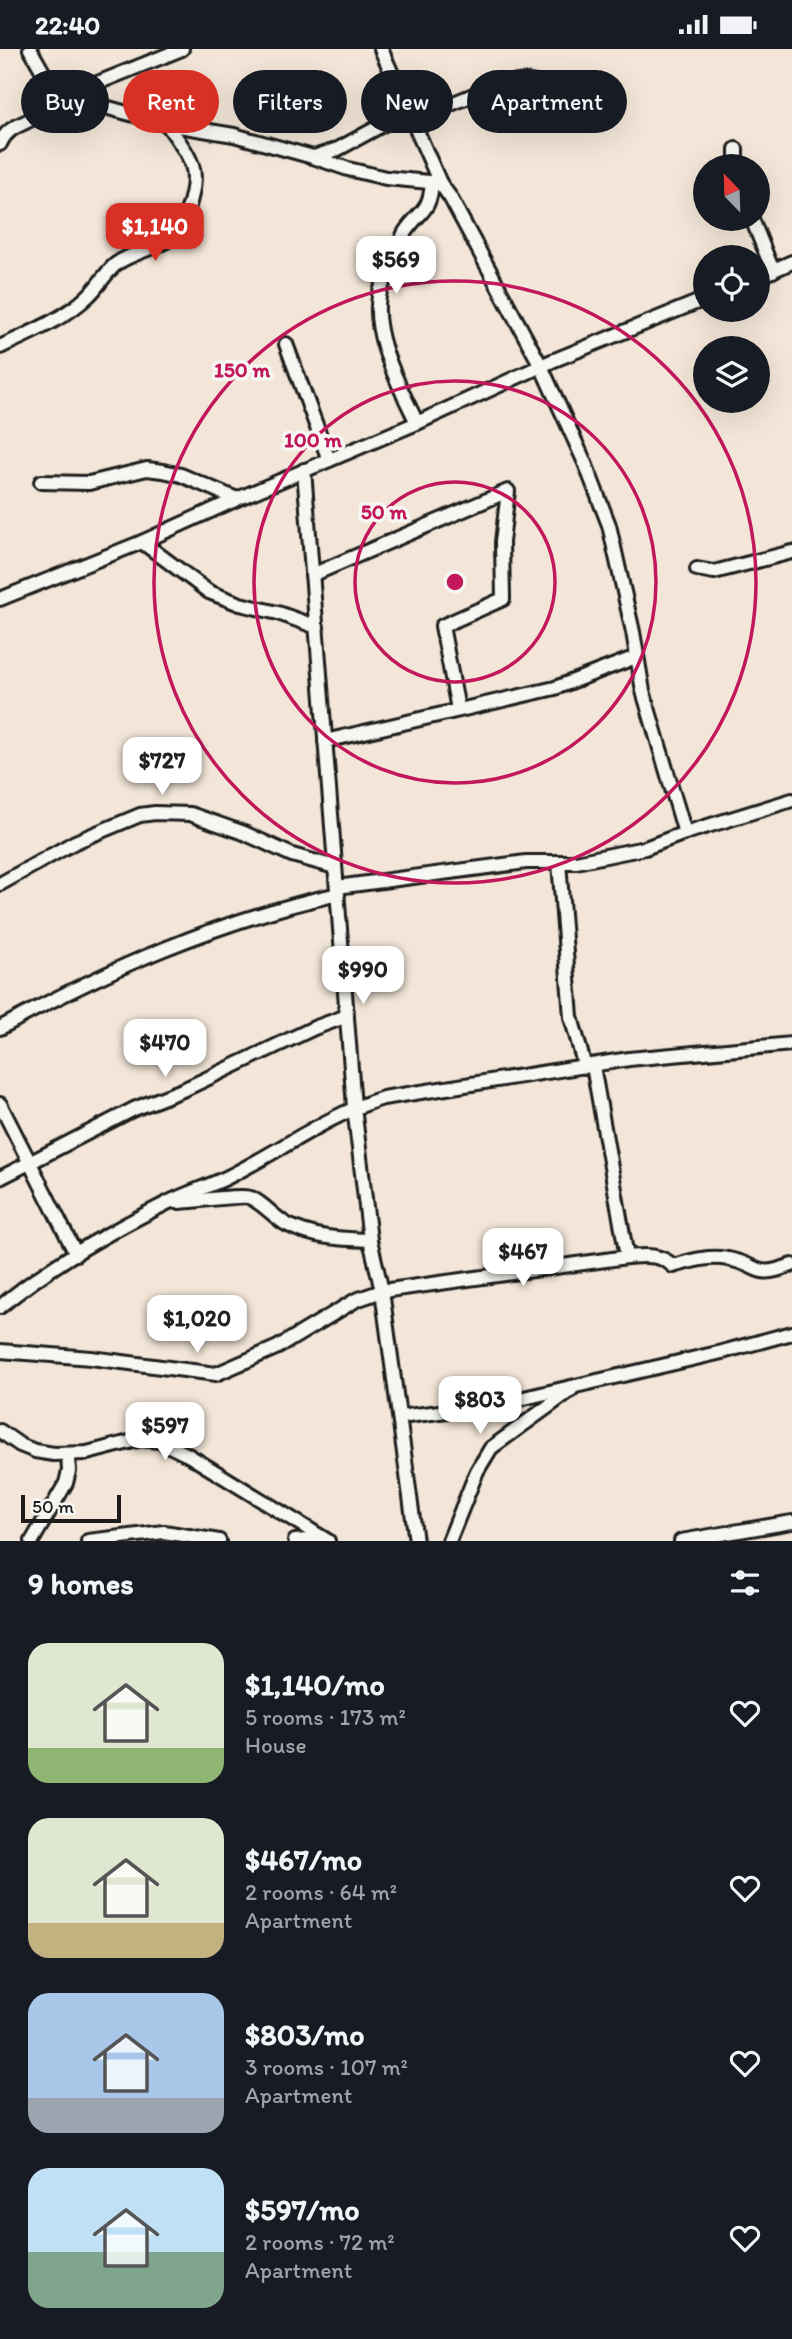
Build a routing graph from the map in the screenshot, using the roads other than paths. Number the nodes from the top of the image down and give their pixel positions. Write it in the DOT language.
graph roads {
  1 [pos="30,49"];
  2 [pos="182,49"];
  3 [pos="381,49"];
  4 [pos="42,70"];
  5 [pos="390,70"];
  6 [pos="109,78"];
  7 [pos="21,125"];
  8 [pos="173,133"];
  9 [pos="219,133"];
  10 [pos="373,133"];
  11 [pos="417,133"];
  12 [pos="0,144"];
  13 [pos="736,149"];
  14 [pos="736,154"];
  15 [pos="313,157"];
  16 [pos="436,182"];
  17 [pos="757,231"];
  18 [pos="792,262"];
  19 [pos="774,271"];
  20 [pos="770,272"];
  21 [pos="693,304"];
  22 [pos="286,344"];
  23 [pos="0,347"];
  24 [pos="541,366"];
  25 [pos="417,423"];
  26 [pos="329,460"];
  27 [pos="304,470"];
  28 [pos="41,482"];
  29 [pos="237,499"];
  30 [pos="142,542"];
  31 [pos="792,552"];
  32 [pos="697,569"];
  33 [pos="312,575"];
  34 [pos="0,599"];
  35 [pos="317,628"];
  36 [pos="636,657"];
  37 [pos="458,709"];
  38 [pos="325,741"];
  39 [pos="792,800"];
  40 [pos="685,833"];
  41 [pos="559,862"];
  42 [pos="335,867"];
  43 [pos="0,884"];
  44 [pos="337,890"];
  45 [pos="347,1016"];
  46 [pos="0,1028"];
  47 [pos="792,1044"];
  48 [pos="589,1067"];
  49 [pos="0,1104"];
  50 [pos="354,1107"];
  51 [pos="29,1161"];
  52 [pos="0,1178"];
  53 [pos="167,1203"];
  54 [pos="370,1241"];
  55 [pos="76,1254"];
  56 [pos="627,1257"];
  57 [pos="792,1265"];
  58 [pos="382,1291"];
  59 [pos="0,1307"];
  60 [pos="792,1332"];
  61 [pos="4,1349"];
  62 [pos="577,1385"];
  63 [pos="400,1417"];
  64 [pos="0,1431"];
  65 [pos="68,1454"];
  66 [pos="792,1522"];
  67 [pos="324,1540"];
  68 [pos="32,1541"];
  69 [pos="88,1541"];
  70 [pos="219,1541"];
  71 [pos="295,1541"];
  72 [pos="416,1541"];
  73 [pos="449,1541"];
  74 [pos="681,1541"];
  1 -- 4 [label="street"];
  2 -- 6 [label="street"];
  3 -- 5 [label="street"];
  7 -- 12 [label="street"];
  8 -- 23 [label="street"];
  9 -- 15 [label="street"];
  10 -- 15 [label="street"];
  11 -- 16 [label="street"];
  13 -- 14 [label="street"];
  15 -- 16 [label="street"];
  16 -- 24 [label="street"];
  16 -- 25 [label="street"];
  17 -- 19 [label="street"];
  18 -- 19 [label="street"];
  19 -- 20 [label="street"];
  21 -- 24 [label="street"];
  22 -- 26 [label="street"];
  24 -- 25 [label="street"];
  24 -- 36 [label="street"];
  25 -- 26 [label="street"];
  26 -- 27 [label="street"];
  27 -- 29 [label="street"];
  27 -- 33 [label="street"];
  28 -- 29 [label="street"];
  29 -- 30 [label="street"];
  30 -- 34 [label="street"];
  30 -- 35 [label="street"];
  31 -- 32 [label="street"];
  33 -- 35 [label="street"];
  33 -- 37 [label="street"];
  35 -- 38 [label="street"];
  36 -- 37 [label="street"];
  36 -- 40 [label="street"];
  37 -- 38 [label="street"];
  38 -- 42 [label="street"];
  39 -- 40 [label="street"];
  40 -- 41 [label="street"];
  41 -- 44 [label="street"];
  41 -- 48 [label="street"];
  42 -- 43 [label="street"];
  42 -- 44 [label="street"];
  44 -- 45 [label="street"];
  44 -- 46 [label="street"];
  45 -- 50 [label="street"];
  45 -- 51 [label="street"];
  47 -- 48 [label="street"];
  48 -- 50 [label="street"];
  48 -- 56 [label="street"];
  49 -- 51 [label="street"];
  50 -- 53 [label="street"];
  50 -- 54 [label="street"];
  51 -- 52 [label="street"];
  51 -- 55 [label="street"];
  53 -- 54 [label="street"];
  53 -- 55 [label="street"];
  54 -- 58 [label="street"];
  55 -- 59 [label="street"];
  56 -- 57 [label="street"];
  56 -- 58 [label="street"];
  58 -- 61 [label="street"];
  58 -- 63 [label="street"];
  60 -- 62 [label="street"];
  62 -- 63 [label="street"];
  62 -- 73 [label="street"];
  63 -- 72 [label="street"];
  64 -- 65 [label="street"];
  65 -- 67 [label="street"];
  65 -- 68 [label="street"];
  66 -- 74 [label="street"];
  67 -- 71 [label="street"];
  69 -- 70 [label="street"];
}
